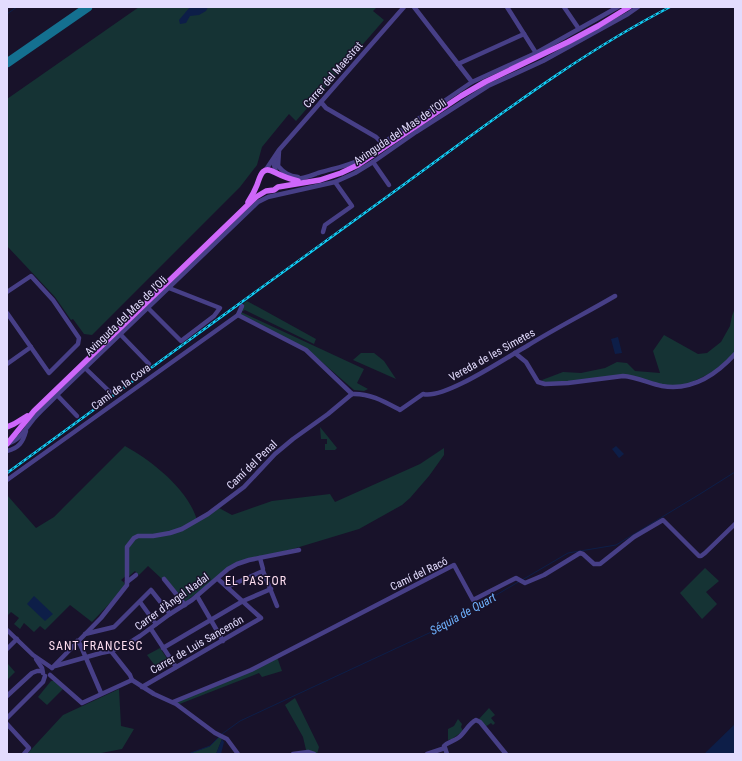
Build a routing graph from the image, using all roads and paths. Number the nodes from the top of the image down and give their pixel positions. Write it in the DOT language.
graph roads {
  1 [pos="404,7"];
  2 [pos="414,7"];
  3 [pos="507,7"];
  4 [pos="564,7"];
  5 [pos="618,7"];
  6 [pos="629,7"];
  7 [pos="638,7"];
  8 [pos="579,29"];
  9 [pos="524,34"];
  10 [pos="536,53"];
  11 [pos="458,64"];
  12 [pos="472,82"];
  13 [pos="321,102"];
  14 [pos="382,143"];
  15 [pos="279,150"];
  16 [pos="275,155"];
  17 [pos="373,162"];
  18 [pos="265,171"];
  19 [pos="276,173"];
  20 [pos="309,176"];
  21 [pos="291,180"];
  22 [pos="258,182"];
  23 [pos="302,182"];
  24 [pos="335,182"];
  25 [pos="389,185"];
  26 [pos="276,188"];
  27 [pos="300,189"];
  28 [pos="266,191"];
  29 [pos="256,197"];
  30 [pos="245,206"];
  31 [pos="242,217"];
  32 [pos="323,232"];
  33 [pos="169,288"];
  34 [pos="7,292"];
  35 [pos="615,296"];
  36 [pos="242,306"];
  37 [pos="148,308"];
  38 [pos="7,313"];
  39 [pos="238,315"];
  40 [pos="120,334"];
  41 [pos="31,348"];
  42 [pos="515,353"];
  43 [pos="735,354"];
  44 [pos="7,364"];
  45 [pos="149,364"];
  46 [pos="85,368"];
  47 [pos="110,392"];
  48 [pos="352,394"];
  49 [pos="57,395"];
  50 [pos="34,411"];
  51 [pos="77,416"];
  52 [pos="7,427"];
  53 [pos="27,427"];
  54 [pos="8,442"];
  55 [pos="7,451"];
  56 [pos="7,480"];
  57 [pos="735,524"];
  58 [pos="299,550"];
  59 [pos="260,558"];
  60 [pos="263,570"];
  61 [pos="136,575"];
  62 [pos="164,579"];
  63 [pos="218,579"];
  64 [pos="127,583"];
  65 [pos="227,587"];
  66 [pos="270,590"];
  67 [pos="197,596"];
  68 [pos="243,601"];
  69 [pos="140,602"];
  70 [pos="184,605"];
  71 [pos="277,606"];
  72 [pos="170,614"];
  73 [pos="211,620"];
  74 [pos="156,624"];
  75 [pos="151,628"];
  76 [pos="7,630"];
  77 [pos="84,634"];
  78 [pos="17,639"];
  79 [pos="223,641"];
  80 [pos="77,642"];
  81 [pos="164,648"];
  82 [pos="7,649"];
  83 [pos="111,651"];
  84 [pos="85,657"];
  85 [pos="53,667"];
  86 [pos="176,667"];
  87 [pos="44,668"];
  88 [pos="48,675"];
  89 [pos="132,680"];
  90 [pos="142,687"];
  91 [pos="101,693"];
  92 [pos="7,696"];
  93 [pos="173,702"];
  94 [pos="7,718"];
  95 [pos="7,724"];
  96 [pos="445,748"];
  97 [pos="24,754"];
  98 [pos="238,754"];
  99 [pos="293,754"];
  100 [pos="314,754"];
  101 [pos="427,754"];
  102 [pos="447,754"];
  103 [pos="506,754"];
  1 -- 13 [label="street, Carrer del Maestrat"];
  2 -- 11 [label="street"];
  3 -- 9 [label="street"];
  4 -- 8 [label="street"];
  5 -- 8 [label="street, Avinguda del Mas de l'Oli"];
  6 -- 23 [label="main road"];
  7 -- 17 [label="street, Avinguda del Mas de l'Oli"];
  8 -- 10 [label="street, Avinguda del Mas de l'Oli"];
  9 -- 10 [label="street"];
  9 -- 11 [label="street"];
  10 -- 12 [label="street, Avinguda del Mas de l'Oli"];
  11 -- 12 [label="street"];
  12 -- 14 [label="street, Avinguda del Mas de l'Oli"];
  13 -- 14 [label="street"];
  13 -- 15 [label="street, Carrer del Maestrat"];
  14 -- 20 [label="street, Avinguda del Mas de l'Oli"];
  15 -- 16 [label="street, Carrer del Maestrat"];
  15 -- 20 [label="street"];
  16 -- 18 [label="street, Carrer del Maestrat"];
  16 -- 19 [label="street"];
  17 -- 24 [label="street, Avinguda del Mas de l'Oli"];
  17 -- 25 [label="street"];
  18 -- 19 [label="main road"];
  18 -- 22 [label="main road"];
  19 -- 21 [label="main road"];
  19 -- 26 [label="main road"];
  20 -- 21 [label="street, Avinguda del Mas de l'Oli"];
  21 -- 23 [label="main road"];
  22 -- 28 [label="main road"];
  22 -- 30 [label="main road"];
  23 -- 26 [label="main road"];
  24 -- 27 [label="street, Avinguda del Mas de l'Oli"];
  24 -- 32 [label="street"];
  26 -- 27 [label="street"];
  26 -- 28 [label="main road"];
  27 -- 31 [label="street, Avinguda del Mas de l'Oli"];
  28 -- 29 [label="main road"];
  29 -- 30 [label="main road"];
  29 -- 31 [label="street"];
  30 -- 50 [label="main road"];
  31 -- 33 [label="street, Avinguda del Mas de l'Oli"];
  33 -- 37 [label="street, Avinguda del Mas de l'Oli"];
  33 -- 37 [label="street"];
  34 -- 41 [label="street"];
  35 -- 42 [label="street, Vereda de les Simetes"];
  36 -- 39 [label="street"];
  37 -- 40 [label="street, Avinguda del Mas de l'Oli"];
  38 -- 41 [label="street"];
  39 -- 48 [label="street"];
  39 -- 56 [label="street, Camí de la Cova"];
  40 -- 45 [label="street"];
  40 -- 46 [label="street, Avinguda del Mas de l'Oli"];
  41 -- 44 [label="street"];
  42 -- 43 [label="street"];
  42 -- 48 [label="street, Vereda de les Simetes"];
  46 -- 47 [label="street"];
  46 -- 49 [label="street, Avinguda del Mas de l'Oli"];
  48 -- 64 [label="street, Camí del Penal"];
  49 -- 51 [label="street"];
  49 -- 53 [label="street, Avinguda del Mas de l'Oli"];
  50 -- 52 [label="main road"];
  50 -- 54 [label="main road"];
  52 -- 54 [label="main road"];
  53 -- 54 [label="street, Avinguda del Mas de l'Oli"];
  53 -- 55 [label="street, Avinguda del Mas de l'Oli"];
  57 -- 93 [label="street, Camí del Racó"];
  58 -- 59 [label="street, Carrer d'Àngel Nadal"];
  59 -- 60 [label="street"];
  59 -- 63 [label="street, Carrer d'Àngel Nadal"];
  60 -- 65 [label="street"];
  60 -- 66 [label="street"];
  61 -- 64 [label="street"];
  62 -- 70 [label="street"];
  63 -- 65 [label="street"];
  63 -- 67 [label="street, Carrer d'Àngel Nadal"];
  64 -- 77 [label="street"];
  65 -- 68 [label="street"];
  66 -- 68 [label="street"];
  66 -- 71 [label="street"];
  67 -- 70 [label="street, Carrer d'Àngel Nadal"];
  67 -- 73 [label="street"];
  68 -- 73 [label="street"];
  68 -- 79 [label="street, Carrer de Luis Sancenón"];
  69 -- 72 [label="street"];
  69 -- 74 [label="street"];
  69 -- 77 [label="street"];
  70 -- 72 [label="street, Carrer d'Àngel Nadal"];
  72 -- 74 [label="street, Carrer d'Àngel Nadal"];
  73 -- 79 [label="street"];
  73 -- 81 [label="street"];
  74 -- 75 [label="street, Carrer d'Àngel Nadal"];
  75 -- 81 [label="street"];
  75 -- 83 [label="street, Carrer d'Àngel Nadal"];
  76 -- 78 [label="street"];
  77 -- 80 [label="street"];
  78 -- 82 [label="street"];
  78 -- 87 [label="street"];
  79 -- 86 [label="street, Carrer de Luis Sancenón"];
  80 -- 84 [label="street"];
  80 -- 85 [label="street"];
  81 -- 86 [label="street"];
  83 -- 84 [label="street, Carrer d'Àngel Nadal"];
  83 -- 89 [label="street"];
  84 -- 85 [label="street, Carrer d'Àngel Nadal"];
  84 -- 91 [label="street"];
  85 -- 87 [label="street"];
  85 -- 88 [label="street"];
  86 -- 90 [label="street, Carrer de Luis Sancenón"];
  87 -- 88 [label="street"];
  87 -- 92 [label="street"];
  88 -- 91 [label="street"];
  88 -- 94 [label="street"];
  89 -- 90 [label="street"];
  89 -- 91 [label="street"];
  90 -- 93 [label="street"];
  93 -- 98 [label="street"];
  95 -- 97 [label="street"];
  96 -- 101 [label="street"];
  96 -- 102 [label="street"];
  96 -- 103 [label="street"];
  99 -- 100 [label="street"];
}
